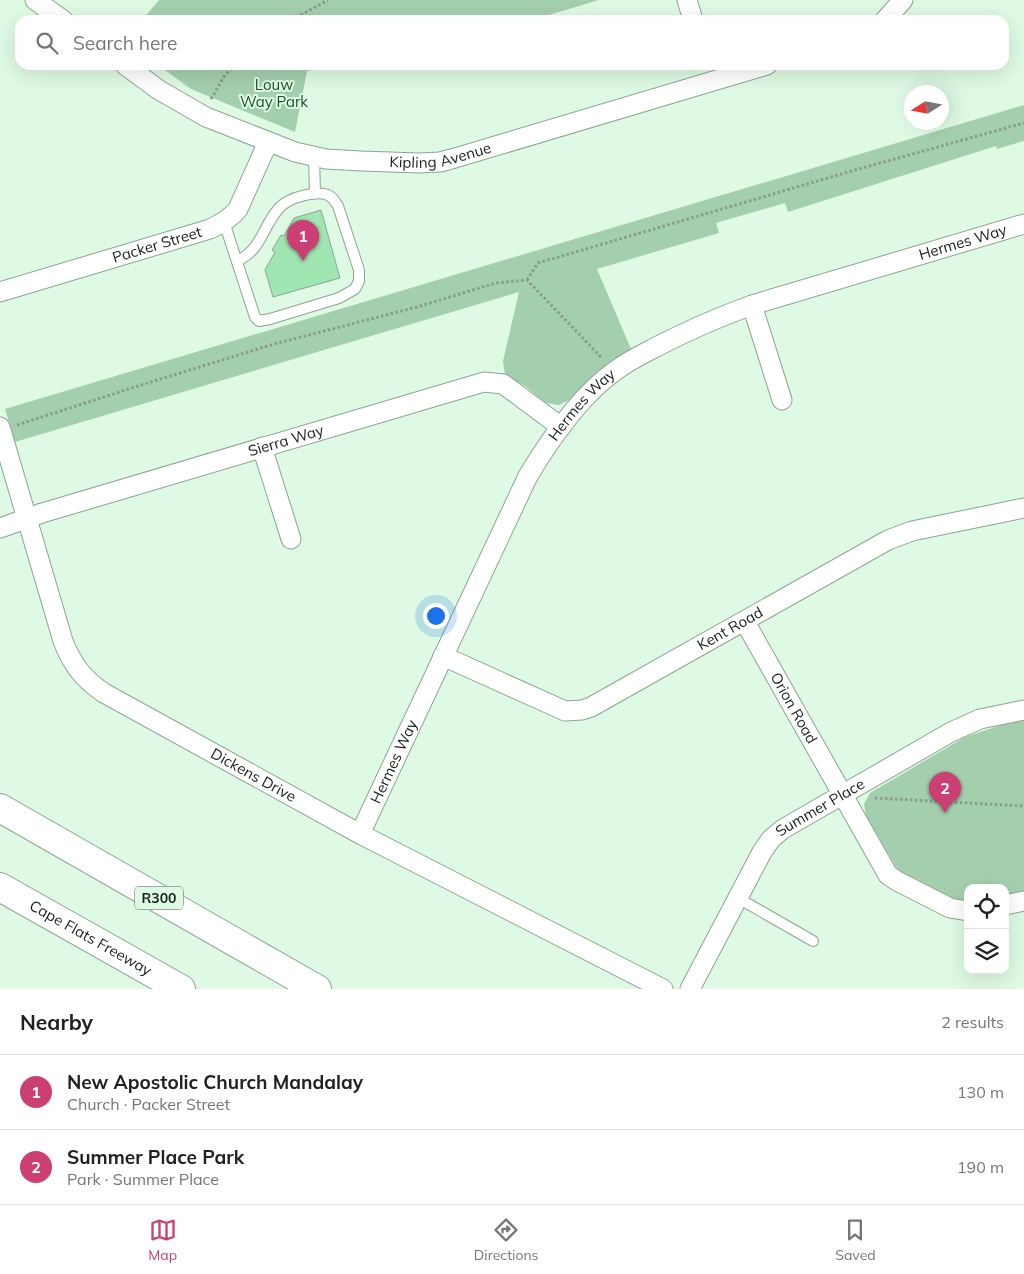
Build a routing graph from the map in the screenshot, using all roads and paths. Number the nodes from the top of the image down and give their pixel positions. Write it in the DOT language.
graph roads {
  1 [pos="36,0"];
  2 [pos="328,0"];
  3 [pos="687,0"];
  4 [pos="904,0"];
  5 [pos="56,15"];
  6 [pos="301,15"];
  7 [pos="692,15"];
  8 [pos="890,15"];
  9 [pos="132,70"];
  10 [pos="230,70"];
  11 [pos="730,70"];
  12 [pos="708,73"];
  13 [pos="206,117"];
  14 [pos="1024,123"];
  15 [pos="268,142"];
  16 [pos="314,156"];
  17 [pos="315,194"];
  18 [pos="224,222"];
  19 [pos="1024,224"];
  20 [pos="236,261"];
  21 [pos="527,280"];
  22 [pos="0,292"];
  23 [pos="752,305"];
  24 [pos="615,371"];
  25 [pos="782,400"];
  26 [pos="561,427"];
  27 [pos="0,429"];
  28 [pos="262,447"];
  29 [pos="1024,508"];
  30 [pos="27,518"];
  31 [pos="0,528"];
  32 [pos="291,539"];
  33 [pos="745,622"];
  34 [pos="443,656"];
  35 [pos="1024,710"];
  36 [pos="842,795"];
  37 [pos="1024,806"];
  38 [pos="0,808"];
  39 [pos="360,834"];
  40 [pos="0,887"];
  41 [pos="738,898"];
  42 [pos="1024,901"];
  43 [pos="1009,904"];
  44 [pos="964,910"];
  45 [pos="813,941"];
  46 [pos="181,989"];
  47 [pos="317,989"];
  48 [pos="663,989"];
  49 [pos="690,989"];
  1 -- 5 [label="street"];
  2 -- 6 [label="path"];
  3 -- 7 [label="street"];
  4 -- 8 [label="street"];
  9 -- 13 [label="street, Kipling Avenue"];
  10 -- 13 [label="path"];
  11 -- 12 [label="street, Kipling Avenue"];
  12 -- 16 [label="street, Kipling Avenue"];
  13 -- 15 [label="street, Kipling Avenue"];
  14 -- 21 [label="path"];
  15 -- 16 [label="street, Kipling Avenue"];
  15 -- 18 [label="street, Packer Street"];
  16 -- 17 [label="lane"];
  17 -- 20 [label="lane"];
  17 -- 20 [label="lane"];
  18 -- 20 [label="lane"];
  18 -- 22 [label="street, Packer Street"];
  19 -- 23 [label="street, Hermes Way"];
  21 -- 24 [label="path"];
  21 -- 27 [label="path"];
  23 -- 24 [label="street, Hermes Way"];
  23 -- 25 [label="street"];
  24 -- 26 [label="street, Hermes Way"];
  26 -- 28 [label="street, Sierra Way"];
  26 -- 34 [label="street, Hermes Way"];
  27 -- 30 [label="street, Dickens Drive"];
  28 -- 30 [label="street, Sierra Way"];
  28 -- 32 [label="street"];
  29 -- 33 [label="street, Kent Road"];
  30 -- 31 [label="street, Sierra Way"];
  30 -- 39 [label="street, Dickens Drive"];
  33 -- 34 [label="street, Kent Road"];
  33 -- 36 [label="street, Orion Road"];
  34 -- 39 [label="street, Hermes Way"];
  35 -- 36 [label="street, Summer Place"];
  36 -- 37 [label="path"];
  36 -- 41 [label="street, Summer Place"];
  36 -- 44 [label="street, Orion Road"];
  38 -- 47 [label="highway, R300"];
  39 -- 48 [label="street, Dickens Drive"];
  40 -- 46 [label="highway, Cape Flats Freeway"];
  41 -- 45 [label="lane"];
  41 -- 49 [label="street, Summer Place"];
  42 -- 43 [label="street"];
}
